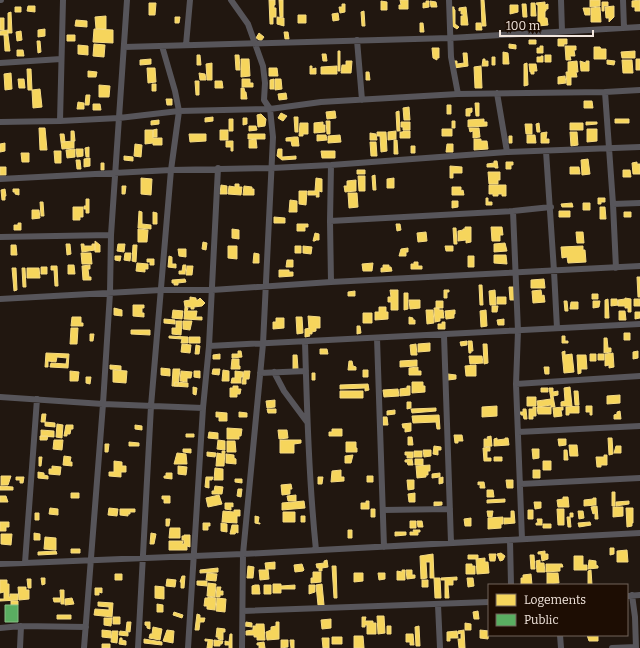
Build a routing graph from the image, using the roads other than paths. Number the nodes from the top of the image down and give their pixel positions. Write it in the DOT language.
graph roads {
  1 [pos="63,0"];
  2 [pos="127,0"];
  3 [pos="190,0"];
  4 [pos="231,0"];
  5 [pos="448,0"];
  6 [pos="561,0"];
  7 [pos="623,0"];
  8 [pos="640,27"];
  9 [pos="624,28"];
  10 [pos="562,31"];
  11 [pos="450,38"];
  12 [pos="357,40"];
  13 [pos="254,43"];
  14 [pos="186,45"];
  15 [pos="162,46"];
  16 [pos="124,47"];
  17 [pos="61,59"];
  18 [pos="0,63"];
  19 [pos="640,90"];
  20 [pos="605,92"];
  21 [pos="497,93"];
  22 [pos="458,94"];
  23 [pos="362,100"];
  24 [pos="270,109"];
  25 [pos="179,111"];
  26 [pos="119,118"];
  27 [pos="60,121"];
  28 [pos="0,122"];
  29 [pos="640,147"];
  30 [pos="610,149"];
  31 [pos="546,151"];
  32 [pos="507,152"];
  33 [pos="331,165"];
  34 [pos="218,168"];
  35 [pos="272,168"];
  36 [pos="171,170"];
  37 [pos="116,172"];
  38 [pos="0,179"];
  39 [pos="640,203"];
  40 [pos="613,204"];
  41 [pos="550,207"];
  42 [pos="513,211"];
  43 [pos="330,221"];
  44 [pos="111,235"];
  45 [pos="0,237"];
  46 [pos="640,266"];
  47 [pos="616,268"];
  48 [pos="554,271"];
  49 [pos="516,272"];
  50 [pos="331,282"];
  51 [pos="266,287"];
  52 [pos="161,290"];
  53 [pos="212,290"];
  54 [pos="110,293"];
  55 [pos="0,299"];
  56 [pos="640,324"];
  57 [pos="556,328"];
  58 [pos="518,331"];
  59 [pos="444,335"];
  60 [pos="377,338"];
  61 [pos="305,342"];
  62 [pos="263,344"];
  63 [pos="209,346"];
  64 [pos="306,371"];
  65 [pos="274,372"];
  66 [pos="260,373"];
  67 [pos="640,376"];
  68 [pos="516,384"];
  69 [pos="0,397"];
  70 [pos="37,399"];
  71 [pos="103,404"];
  72 [pos="151,406"];
  73 [pos="203,408"];
  74 [pos="306,422"];
  75 [pos="640,426"];
  76 [pos="518,432"];
  77 [pos="640,478"];
  78 [pos="520,484"];
  79 [pos="450,509"];
  80 [pos="383,510"];
  81 [pos="640,533"];
  82 [pos="522,540"];
  83 [pos="510,541"];
  84 [pos="451,543"];
  85 [pos="384,547"];
  86 [pos="316,550"];
  87 [pos="243,554"];
  88 [pos="193,556"];
  89 [pos="142,558"];
  90 [pos="90,561"];
  91 [pos="25,563"];
  92 [pos="0,564"];
  93 [pos="511,584"];
  94 [pos="640,595"];
  95 [pos="630,596"];
  96 [pos="488,602"];
  97 [pos="438,605"];
  98 [pos="243,611"];
  99 [pos="21,626"];
  100 [pos="86,627"];
  101 [pos="0,628"];
  102 [pos="560,636"];
  103 [pos="20,648"];
  104 [pos="84,648"];
  105 [pos="138,648"];
  106 [pos="188,648"];
  107 [pos="242,648"];
  108 [pos="440,648"];
  109 [pos="561,648"];
  110 [pos="612,648"];
  111 [pos="636,648"];
  1 -- 17 [label="street"];
  2 -- 16 [label="street"];
  3 -- 14 [label="street"];
  4 -- 13 [label="street"];
  5 -- 11 [label="street"];
  6 -- 10 [label="street"];
  7 -- 9 [label="street"];
  8 -- 9 [label="street"];
  9 -- 10 [label="street"];
  10 -- 11 [label="street"];
  11 -- 12 [label="street"];
  11 -- 22 [label="street"];
  12 -- 13 [label="street"];
  12 -- 23 [label="street"];
  13 -- 14 [label="street"];
  13 -- 24 [label="street"];
  14 -- 15 [label="street"];
  15 -- 16 [label="street"];
  15 -- 25 [label="street"];
  16 -- 26 [label="street"];
  17 -- 18 [label="street"];
  17 -- 27 [label="street"];
  19 -- 20 [label="street"];
  20 -- 21 [label="street"];
  20 -- 30 [label="street"];
  21 -- 22 [label="street"];
  21 -- 32 [label="street"];
  22 -- 23 [label="street"];
  23 -- 24 [label="street"];
  24 -- 25 [label="street"];
  24 -- 35 [label="street"];
  25 -- 26 [label="street"];
  25 -- 36 [label="street"];
  26 -- 27 [label="street"];
  26 -- 37 [label="street"];
  27 -- 28 [label="street"];
  29 -- 30 [label="street"];
  30 -- 31 [label="street"];
  30 -- 40 [label="street"];
  31 -- 32 [label="street"];
  31 -- 41 [label="street"];
  32 -- 33 [label="street"];
  33 -- 35 [label="street"];
  33 -- 43 [label="street"];
  34 -- 35 [label="street"];
  34 -- 36 [label="street"];
  34 -- 53 [label="street"];
  35 -- 51 [label="street"];
  36 -- 37 [label="street"];
  36 -- 52 [label="street"];
  37 -- 38 [label="street"];
  37 -- 44 [label="street"];
  39 -- 40 [label="street"];
  40 -- 47 [label="street"];
  41 -- 42 [label="street"];
  41 -- 48 [label="street"];
  42 -- 43 [label="street"];
  42 -- 49 [label="street"];
  43 -- 50 [label="street"];
  44 -- 45 [label="street"];
  44 -- 54 [label="street"];
  46 -- 47 [label="street"];
  47 -- 48 [label="street"];
  48 -- 49 [label="street"];
  48 -- 57 [label="street"];
  49 -- 50 [label="street"];
  49 -- 58 [label="street"];
  50 -- 51 [label="street"];
  51 -- 53 [label="street"];
  51 -- 62 [label="street"];
  52 -- 53 [label="street"];
  52 -- 54 [label="street"];
  52 -- 72 [label="street"];
  53 -- 63 [label="street"];
  54 -- 55 [label="street"];
  54 -- 71 [label="street"];
  56 -- 57 [label="street"];
  57 -- 58 [label="street"];
  58 -- 59 [label="street"];
  58 -- 68 [label="street"];
  59 -- 60 [label="street"];
  59 -- 79 [label="street"];
  60 -- 61 [label="street"];
  60 -- 80 [label="street"];
  61 -- 62 [label="street"];
  61 -- 64 [label="street"];
  62 -- 63 [label="street"];
  62 -- 66 [label="street"];
  63 -- 73 [label="street"];
  64 -- 65 [label="street"];
  64 -- 74 [label="street"];
  65 -- 66 [label="street"];
  65 -- 74 [label="street"];
  66 -- 87 [label="street"];
  67 -- 68 [label="street"];
  68 -- 76 [label="street"];
  69 -- 70 [label="street"];
  70 -- 71 [label="street"];
  70 -- 91 [label="street"];
  71 -- 72 [label="street"];
  71 -- 90 [label="street"];
  72 -- 73 [label="street"];
  72 -- 89 [label="street"];
  73 -- 88 [label="street"];
  74 -- 86 [label="street"];
  75 -- 76 [label="street"];
  76 -- 78 [label="street"];
  77 -- 78 [label="street"];
  78 -- 82 [label="street"];
  79 -- 80 [label="street"];
  79 -- 84 [label="street"];
  80 -- 85 [label="street"];
  81 -- 82 [label="street"];
  82 -- 83 [label="street"];
  83 -- 84 [label="street"];
  83 -- 93 [label="street"];
  84 -- 85 [label="street"];
  85 -- 86 [label="street"];
  86 -- 87 [label="street"];
  87 -- 88 [label="street"];
  87 -- 98 [label="street"];
  88 -- 89 [label="street"];
  88 -- 106 [label="street"];
  89 -- 90 [label="street"];
  89 -- 105 [label="street"];
  90 -- 91 [label="street"];
  90 -- 100 [label="street"];
  91 -- 92 [label="street"];
  94 -- 95 [label="street"];
  95 -- 111 [label="street"];
  96 -- 97 [label="street"];
  97 -- 98 [label="street"];
  97 -- 108 [label="street"];
  98 -- 107 [label="street"];
  99 -- 100 [label="street"];
  99 -- 101 [label="street"];
  99 -- 103 [label="street"];
  100 -- 104 [label="street"];
  102 -- 109 [label="street"];
  110 -- 111 [label="street"];
}
